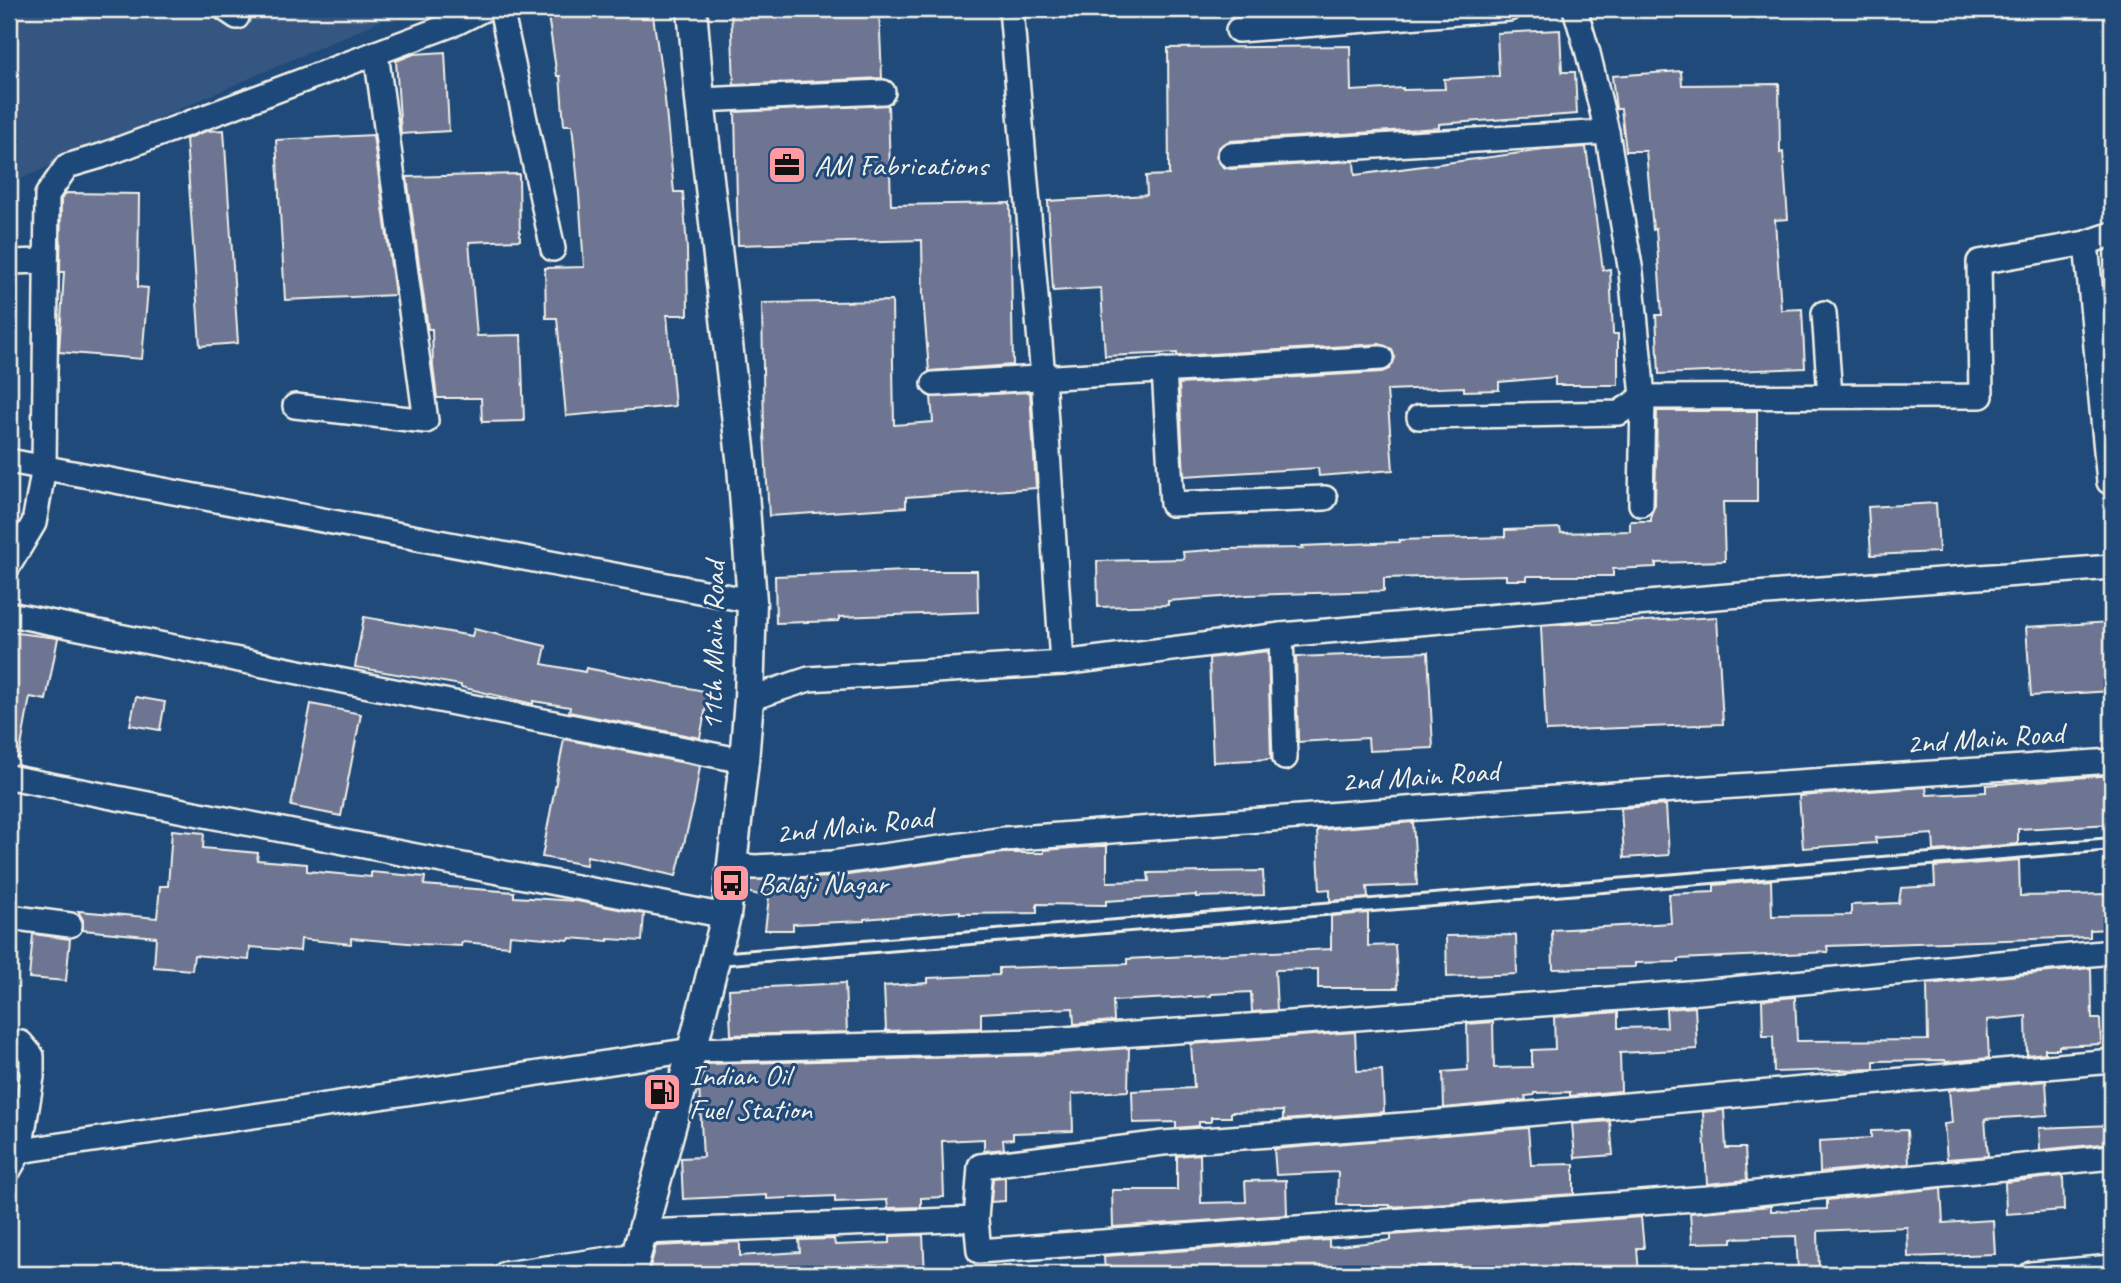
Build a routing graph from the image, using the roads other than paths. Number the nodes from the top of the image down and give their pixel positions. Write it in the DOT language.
graph roads {
  1 [pos="485,9"];
  2 [pos="501,9"];
  3 [pos="692,9"];
  4 [pos="1011,9"];
  5 [pos="1509,9"];
  6 [pos="1575,9"];
  7 [pos="1238,30"];
  8 [pos="376,53"];
  9 [pos="883,92"];
  10 [pos="700,100"];
  11 [pos="1607,132"];
  12 [pos="1230,155"];
  13 [pos="2112,234"];
  14 [pos="2086,243"];
  15 [pos="552,249"];
  16 [pos="45,261"];
  17 [pos="9,262"];
  18 [pos="1824,313"];
  19 [pos="1381,358"];
  20 [pos="1164,370"];
  21 [pos="1043,377"];
  22 [pos="934,384"];
  23 [pos="1830,396"];
  24 [pos="1643,397"];
  25 [pos="295,406"];
  26 [pos="1419,417"];
  27 [pos="9,461"];
  28 [pos="44,467"];
  29 [pos="2109,482"];
  30 [pos="1325,498"];
  31 [pos="1642,504"];
  32 [pos="9,565"];
  33 [pos="2112,567"];
  34 [pos="752,601"];
  35 [pos="9,614"];
  36 [pos="1281,635"];
  37 [pos="1062,663"];
  38 [pos="749,699"];
  39 [pos="1285,758"];
  40 [pos="744,761"];
  41 [pos="2112,761"];
  42 [pos="9,778"];
  43 [pos="2112,844"];
  44 [pos="733,864"];
  45 [pos="726,916"];
  46 [pos="9,917"];
  47 [pos="70,925"];
  48 [pos="2112,952"];
  49 [pos="715,959"];
  50 [pos="9,1042"];
  51 [pos="692,1050"];
  52 [pos="2112,1060"];
  53 [pos="2112,1157"];
  54 [pos="15,1161"];
  55 [pos="976,1219"];
  56 [pos="637,1254"];
  57 [pos="2112,1267"];
  58 [pos="505,1274"];
  59 [pos="2031,1274"];
  1 -- 8 [label="street"];
  2 -- 15 [label="street"];
  3 -- 10 [label="street, 11th Main Road"];
  4 -- 21 [label="street"];
  5 -- 7 [label="street"];
  6 -- 11 [label="street"];
  8 -- 16 [label="street"];
  8 -- 25 [label="street"];
  9 -- 10 [label="street"];
  10 -- 34 [label="street, 11th Main Road"];
  11 -- 12 [label="street"];
  11 -- 24 [label="street"];
  13 -- 14 [label="street"];
  14 -- 23 [label="street"];
  14 -- 29 [label="street"];
  16 -- 17 [label="street"];
  16 -- 28 [label="street"];
  18 -- 23 [label="street"];
  19 -- 20 [label="street"];
  20 -- 21 [label="street"];
  20 -- 30 [label="street"];
  21 -- 22 [label="street"];
  21 -- 37 [label="street"];
  23 -- 24 [label="street"];
  24 -- 26 [label="street"];
  24 -- 31 [label="street"];
  27 -- 28 [label="street"];
  28 -- 32 [label="street"];
  28 -- 34 [label="street"];
  33 -- 36 [label="street"];
  34 -- 38 [label="street, 11th Main Road"];
  35 -- 40 [label="street"];
  36 -- 37 [label="street"];
  36 -- 39 [label="street"];
  37 -- 38 [label="street"];
  38 -- 40 [label="street, 11th Main Road"];
  40 -- 44 [label="street, 11th Main Road"];
  41 -- 44 [label="street, 2nd Main Road"];
  42 -- 45 [label="street"];
  43 -- 49 [label="lane"];
  44 -- 45 [label="street, 11th Main Road"];
  45 -- 49 [label="street, 11th Main Road"];
  46 -- 47 [label="street"];
  48 -- 51 [label="street"];
  49 -- 51 [label="street, 11th Main Road"];
  50 -- 54 [label="street"];
  51 -- 54 [label="street"];
  51 -- 56 [label="street, 11th Main Road"];
  52 -- 55 [label="street"];
  53 -- 55 [label="street"];
  55 -- 56 [label="street"];
  56 -- 58 [label="street"];
  57 -- 59 [label="street"];
}
